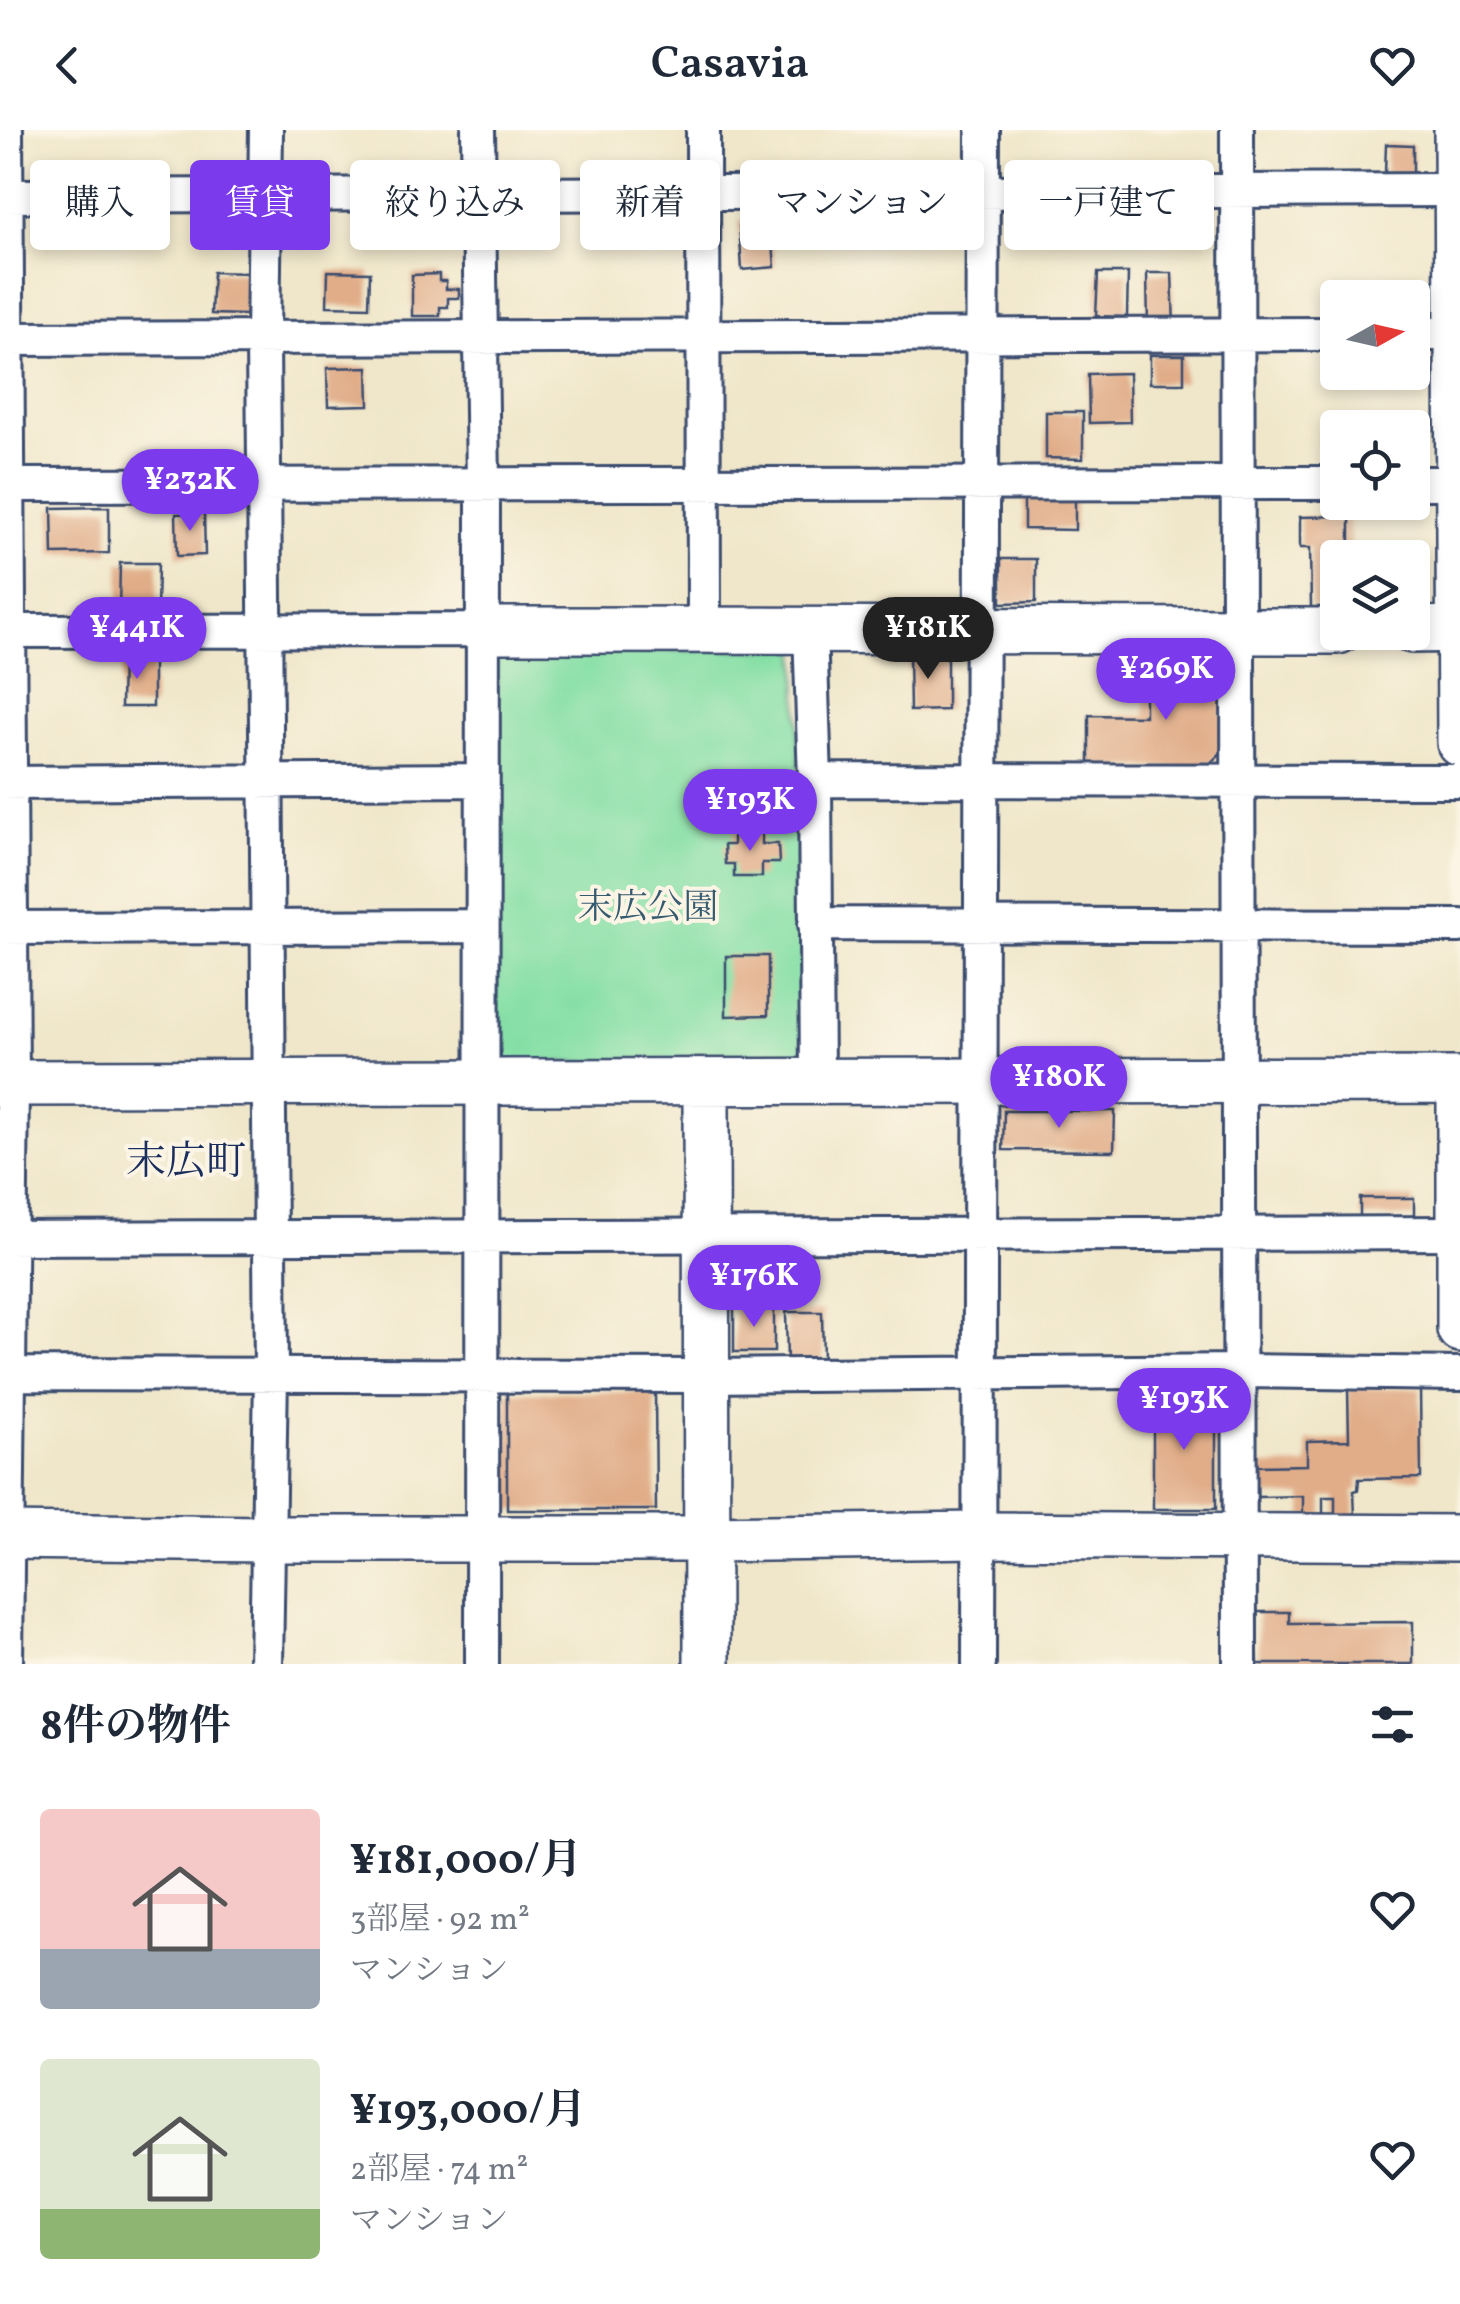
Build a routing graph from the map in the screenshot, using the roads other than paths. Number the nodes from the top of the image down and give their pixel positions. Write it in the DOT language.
graph roads {
  1 [pos="6,130"];
  2 [pos="266,130"];
  3 [pos="478,130"];
  4 [pos="703,130"];
  5 [pos="983,130"];
  6 [pos="1237,130"];
  7 [pos="1457,130"];
  8 [pos="266,160"];
  9 [pos="478,160"];
  10 [pos="703,160"];
  11 [pos="983,160"];
  12 [pos="1458,190"];
  13 [pos="1237,191"];
  14 [pos="984,192"];
  15 [pos="190,195"];
  16 [pos="3,196"];
  17 [pos="265,250"];
  18 [pos="480,250"];
  19 [pos="703,250"];
  20 [pos="983,250"];
  21 [pos="1460,292"];
  22 [pos="1238,334"];
  23 [pos="1320,334"];
  24 [pos="1430,334"];
  25 [pos="1459,334"];
  26 [pos="982,336"];
  27 [pos="704,337"];
  28 [pos="263,338"];
  29 [pos="481,339"];
  30 [pos="6,340"];
  31 [pos="1238,482"];
  32 [pos="982,483"];
  33 [pos="1320,483"];
  34 [pos="1430,483"];
  35 [pos="1458,483"];
  36 [pos="483,484"];
  37 [pos="704,484"];
  38 [pos="9,485"];
  39 [pos="265,485"];
  40 [pos="1460,629"];
  41 [pos="482,630"];
  42 [pos="704,630"];
  43 [pos="810,630"];
  44 [pos="1430,630"];
  45 [pos="4,631"];
  46 [pos="1320,631"];
  47 [pos="266,632"];
  48 [pos="980,632"];
  49 [pos="1240,632"];
  50 [pos="1460,744"];
  51 [pos="981,779"];
  52 [pos="267,780"];
  53 [pos="481,780"];
  54 [pos="815,780"];
  55 [pos="1240,782"];
  56 [pos="1460,782"];
  57 [pos="5,783"];
  58 [pos="815,924"];
  59 [pos="1240,925"];
  60 [pos="480,926"];
  61 [pos="1460,926"];
  62 [pos="268,927"];
  63 [pos="981,927"];
  64 [pos="5,928"];
  65 [pos="980,1080"];
  66 [pos="818,1081"];
  67 [pos="1241,1081"];
  68 [pos="268,1082"];
  69 [pos="484,1082"];
  70 [pos="706,1082"];
  71 [pos="6,1083"];
  72 [pos="1460,1083"];
  73 [pos="1460,1233"];
  74 [pos="483,1236"];
  75 [pos="706,1236"];
  76 [pos="980,1236"];
  77 [pos="1241,1236"];
  78 [pos="268,1237"];
  79 [pos="5,1238"];
  80 [pos="1460,1329"];
  81 [pos="1238,1371"];
  82 [pos="980,1373"];
  83 [pos="4,1374"];
  84 [pos="1460,1374"];
  85 [pos="271,1375"];
  86 [pos="484,1375"];
  87 [pos="707,1376"];
  88 [pos="3,1536"];
  89 [pos="979,1536"];
  90 [pos="1240,1537"];
  91 [pos="267,1538"];
  92 [pos="1460,1538"];
  93 [pos="483,1539"];
  94 [pos="706,1539"];
  95 [pos="6,1664"];
  96 [pos="266,1664"];
  97 [pos="482,1664"];
  98 [pos="707,1664"];
  99 [pos="979,1664"];
  100 [pos="1240,1664"];
  1 -- 16 [label="street"];
  2 -- 8 [label="street"];
  3 -- 9 [label="street"];
  4 -- 10 [label="street"];
  5 -- 11 [label="street"];
  6 -- 13 [label="street"];
  7 -- 12 [label="street"];
  12 -- 13 [label="street"];
  12 -- 21 [label="street"];
  13 -- 14 [label="street"];
  13 -- 22 [label="street"];
  15 -- 16 [label="street"];
  16 -- 30 [label="street"];
  17 -- 28 [label="street"];
  18 -- 29 [label="street"];
  19 -- 27 [label="street"];
  20 -- 26 [label="street"];
  21 -- 25 [label="street"];
  22 -- 23 [label="street"];
  22 -- 26 [label="street"];
  22 -- 31 [label="street"];
  24 -- 25 [label="street"];
  25 -- 35 [label="street"];
  26 -- 27 [label="street"];
  26 -- 32 [label="street"];
  27 -- 29 [label="street"];
  27 -- 37 [label="street"];
  28 -- 29 [label="street"];
  28 -- 30 [label="street"];
  28 -- 39 [label="street"];
  29 -- 36 [label="street"];
  30 -- 38 [label="street"];
  31 -- 32 [label="street"];
  31 -- 33 [label="street"];
  31 -- 49 [label="street"];
  32 -- 37 [label="street"];
  32 -- 48 [label="street"];
  34 -- 35 [label="street"];
  35 -- 40 [label="street"];
  36 -- 37 [label="street"];
  36 -- 39 [label="street"];
  36 -- 41 [label="street"];
  37 -- 42 [label="street"];
  38 -- 39 [label="street"];
  38 -- 45 [label="street"];
  39 -- 47 [label="street"];
  40 -- 44 [label="street"];
  40 -- 50 [label="street"];
  41 -- 42 [label="street"];
  41 -- 47 [label="street"];
  41 -- 53 [label="street"];
  42 -- 43 [label="street"];
  43 -- 48 [label="street"];
  43 -- 54 [label="street"];
  45 -- 47 [label="street"];
  45 -- 57 [label="street"];
  46 -- 49 [label="street"];
  47 -- 52 [label="street"];
  48 -- 49 [label="street"];
  48 -- 51 [label="street"];
  49 -- 55 [label="street"];
  51 -- 54 [label="street"];
  51 -- 55 [label="street"];
  51 -- 63 [label="street"];
  52 -- 53 [label="street"];
  52 -- 57 [label="street"];
  52 -- 62 [label="street"];
  53 -- 60 [label="street"];
  54 -- 58 [label="street"];
  55 -- 56 [label="street"];
  55 -- 59 [label="street"];
  57 -- 64 [label="street"];
  58 -- 63 [label="street"];
  58 -- 66 [label="street"];
  59 -- 61 [label="street"];
  59 -- 63 [label="street"];
  59 -- 67 [label="street"];
  60 -- 62 [label="street"];
  60 -- 69 [label="street"];
  62 -- 64 [label="street"];
  62 -- 68 [label="street"];
  63 -- 65 [label="street"];
  64 -- 71 [label="street"];
  65 -- 66 [label="street"];
  65 -- 67 [label="street"];
  65 -- 76 [label="street"];
  66 -- 70 [label="street"];
  67 -- 72 [label="street"];
  67 -- 77 [label="street"];
  68 -- 69 [label="street"];
  68 -- 71 [label="street"];
  68 -- 78 [label="street"];
  69 -- 70 [label="street"];
  69 -- 74 [label="street"];
  70 -- 75 [label="street"];
  71 -- 79 [label="street"];
  72 -- 73 [label="street"];
  73 -- 77 [label="street"];
  73 -- 80 [label="street"];
  74 -- 75 [label="street"];
  74 -- 78 [label="street"];
  74 -- 86 [label="street"];
  75 -- 76 [label="street"];
  75 -- 87 [label="street"];
  76 -- 77 [label="street"];
  76 -- 82 [label="street"];
  77 -- 81 [label="street"];
  78 -- 79 [label="street"];
  78 -- 85 [label="street"];
  79 -- 83 [label="street"];
  81 -- 82 [label="street"];
  81 -- 84 [label="street"];
  81 -- 90 [label="street"];
  82 -- 87 [label="street"];
  82 -- 89 [label="street"];
  83 -- 85 [label="street"];
  83 -- 88 [label="street"];
  85 -- 86 [label="street"];
  85 -- 91 [label="street"];
  86 -- 87 [label="street"];
  86 -- 93 [label="street"];
  87 -- 94 [label="street"];
  88 -- 91 [label="street"];
  88 -- 95 [label="street"];
  89 -- 90 [label="street"];
  89 -- 94 [label="street"];
  89 -- 99 [label="street"];
  90 -- 92 [label="street"];
  90 -- 100 [label="street"];
  91 -- 93 [label="street"];
  91 -- 96 [label="street"];
  93 -- 94 [label="street"];
  93 -- 97 [label="street"];
  94 -- 98 [label="street"];
}
